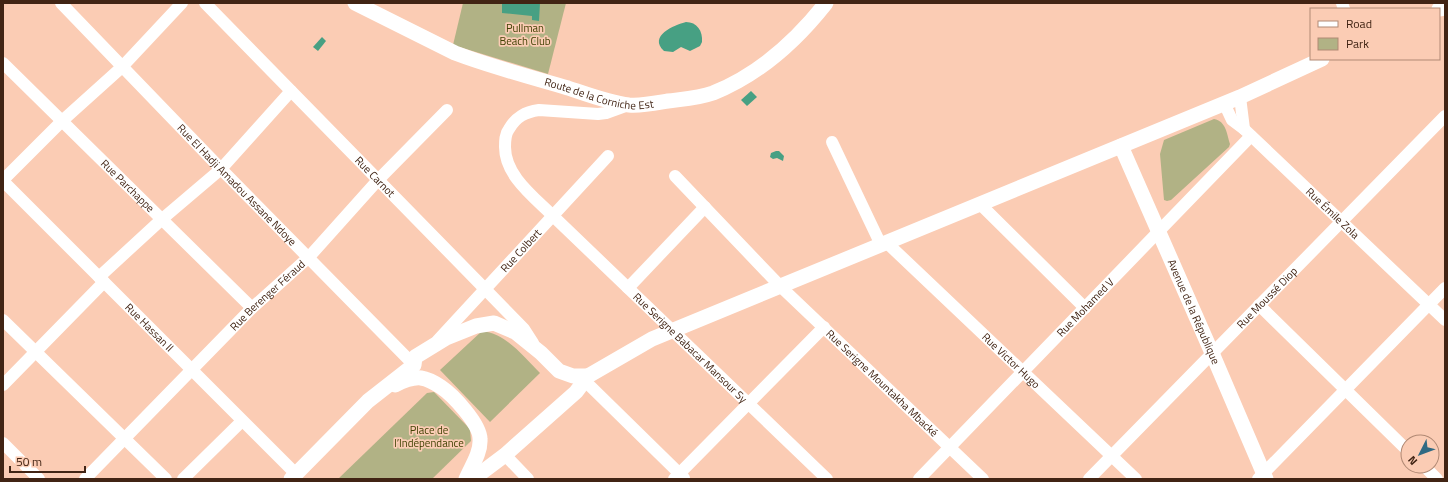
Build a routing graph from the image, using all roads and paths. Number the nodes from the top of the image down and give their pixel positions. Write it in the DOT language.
graph roads {
  1 [pos="61,3"];
  2 [pos="182,3"];
  3 [pos="205,3"];
  4 [pos="355,3"];
  5 [pos="826,3"];
  6 [pos="1320,60"];
  7 [pos="3,63"];
  8 [pos="122,68"];
  9 [pos="291,91"];
  10 [pos="1240,97"];
  11 [pos="1224,103"];
  12 [pos="628,105"];
  13 [pos="447,110"];
  14 [pos="1445,116"];
  15 [pos="62,121"];
  16 [pos="1248,132"];
  17 [pos="832,142"];
  18 [pos="1121,146"];
  19 [pos="608,156"];
  20 [pos="221,169"];
  21 [pos="675,176"];
  22 [pos="3,180"];
  23 [pos="378,180"];
  24 [pos="980,204"];
  25 [pos="705,207"];
  26 [pos="553,216"];
  27 [pos="161,220"];
  28 [pos="1341,222"];
  29 [pos="1158,232"];
  30 [pos="884,244"];
  31 [pos="309,257"];
  32 [pos="102,279"];
  33 [pos="781,286"];
  34 [pos="485,288"];
  35 [pos="628,288"];
  36 [pos="1445,288"];
  37 [pos="1259,305"];
  38 [pos="1428,305"];
  39 [pos="252,308"];
  40 [pos="1085,308"];
  41 [pos="3,320"];
  42 [pos="1445,320"];
  43 [pos="824,327"];
  44 [pos="672,331"];
  45 [pos="434,344"];
  46 [pos="36,352"];
  47 [pos="541,353"];
  48 [pos="1212,353"];
  49 [pos="414,365"];
  50 [pos="192,370"];
  51 [pos="1023,372"];
  52 [pos="586,378"];
  53 [pos="3,385"];
  54 [pos="1345,390"];
  55 [pos="368,401"];
  56 [pos="748,404"];
  57 [pos="242,421"];
  58 [pos="124,438"];
  59 [pos="3,443"];
  60 [pos="1400,443"];
  61 [pos="950,447"];
  62 [pos="505,455"];
  63 [pos="1112,456"];
  64 [pos="293,477"];
  65 [pos="679,477"];
  66 [pos="1262,477"];
  67 [pos="40,479"];
  68 [pos="85,479"];
  69 [pos="166,479"];
  70 [pos="183,479"];
  71 [pos="466,479"];
  72 [pos="473,479"];
  73 [pos="528,479"];
  74 [pos="827,479"];
  75 [pos="919,479"];
  76 [pos="983,479"];
  77 [pos="1089,479"];
  78 [pos="1136,479"];
  1 -- 8 [label="street, Rue El Hadji Amadou Assane Ndoye"];
  2 -- 8 [label="street"];
  3 -- 9 [label="street, Rue Carnot"];
  4 -- 12 [label="street, Route de la Corniche Est"];
  5 -- 12 [label="street, Route de la Corniche Est"];
  6 -- 10 [label="street"];
  7 -- 15 [label="street, Rue Parchappe"];
  8 -- 15 [label="street"];
  8 -- 20 [label="street, Rue El Hadji Amadou Assane Ndoye"];
  9 -- 20 [label="street"];
  9 -- 23 [label="street, Rue Carnot"];
  10 -- 11 [label="street"];
  10 -- 16 [label="street"];
  11 -- 16 [label="street, Rue Émile Zola"];
  11 -- 18 [label="street"];
  12 -- 26 [label="street, Rue Serigne Babacar Mansour Sy"];
  13 -- 23 [label="street, Rue Berenger Féraud"];
  14 -- 28 [label="street, Rue Moussé Diop"];
  15 -- 22 [label="street"];
  15 -- 27 [label="street, Rue Parchappe"];
  16 -- 28 [label="street, Rue Émile Zola"];
  16 -- 29 [label="street, Rue Mohamed V"];
  17 -- 30 [label="street"];
  18 -- 24 [label="street"];
  18 -- 29 [label="street, Avenue de la République"];
  19 -- 26 [label="street, Rue Colbert"];
  20 -- 27 [label="street"];
  20 -- 31 [label="street, Rue El Hadji Amadou Assane Ndoye"];
  21 -- 25 [label="street, Rue Serigne Mountakha Mbacké"];
  22 -- 32 [label="street, Rue Hassan ll"];
  23 -- 31 [label="street, Rue Berenger Féraud"];
  23 -- 34 [label="street, Rue Carnot"];
  24 -- 30 [label="street"];
  24 -- 40 [label="street"];
  25 -- 33 [label="street, Rue Serigne Mountakha Mbacké"];
  25 -- 35 [label="street"];
  26 -- 34 [label="street, Rue Colbert"];
  26 -- 35 [label="street, Rue Serigne Babacar Mansour Sy"];
  27 -- 32 [label="street"];
  27 -- 39 [label="street, Rue Parchappe"];
  28 -- 37 [label="street, Rue Moussé Diop"];
  28 -- 38 [label="street, Rue Émile Zola"];
  29 -- 40 [label="street, Rue Mohamed V"];
  29 -- 48 [label="street, Avenue de la République"];
  30 -- 33 [label="street"];
  30 -- 51 [label="street, Rue Victor Hugo"];
  31 -- 39 [label="street, Rue Berenger Féraud"];
  31 -- 49 [label="street, Rue El Hadji Amadou Assane Ndoye"];
  32 -- 46 [label="street"];
  32 -- 50 [label="street, Rue Hassan ll"];
  33 -- 43 [label="street, Rue Serigne Mountakha Mbacké"];
  33 -- 44 [label="street"];
  34 -- 45 [label="street, Rue Colbert"];
  34 -- 47 [label="street, Rue Carnot"];
  35 -- 44 [label="street, Rue Serigne Babacar Mansour Sy"];
  36 -- 38 [label="street"];
  37 -- 48 [label="street, Rue Moussé Diop"];
  37 -- 54 [label="street"];
  38 -- 42 [label="street, Rue Émile Zola"];
  38 -- 54 [label="street"];
  39 -- 50 [label="street, Rue Berenger Féraud"];
  40 -- 51 [label="street, Rue Mohamed V"];
  41 -- 46 [label="street"];
  43 -- 56 [label="street"];
  43 -- 61 [label="street, Rue Serigne Mountakha Mbacké"];
  44 -- 52 [label="street"];
  44 -- 56 [label="street, Rue Serigne Babacar Mansour Sy"];
  45 -- 47 [label="street"];
  45 -- 49 [label="street"];
  46 -- 53 [label="street"];
  46 -- 58 [label="street"];
  47 -- 52 [label="street"];
  48 -- 63 [label="street, Rue Moussé Diop"];
  48 -- 66 [label="street, Avenue de la République"];
  49 -- 55 [label="street"];
  50 -- 57 [label="street, Rue Hassan ll"];
  50 -- 58 [label="street, Rue Berenger Féraud"];
  51 -- 61 [label="street, Rue Mohamed V"];
  51 -- 63 [label="street, Rue Victor Hugo"];
  52 -- 62 [label="street"];
  52 -- 65 [label="street"];
  54 -- 60 [label="street"];
  54 -- 66 [label="street"];
  55 -- 64 [label="street"];
  55 -- 71 [label="street"];
  56 -- 65 [label="street"];
  56 -- 74 [label="street, Rue Serigne Babacar Mansour Sy"];
  57 -- 64 [label="street, Rue Hassan ll"];
  57 -- 70 [label="street"];
  58 -- 68 [label="street, Rue Berenger Féraud"];
  58 -- 69 [label="street"];
  59 -- 67 [label="street"];
  61 -- 75 [label="street, Rue Mohamed V"];
  61 -- 76 [label="street, Rue Serigne Mountakha Mbacké"];
  62 -- 72 [label="street"];
  62 -- 73 [label="street"];
  63 -- 77 [label="street, Rue Moussé Diop"];
  63 -- 78 [label="street, Rue Victor Hugo"];
}
